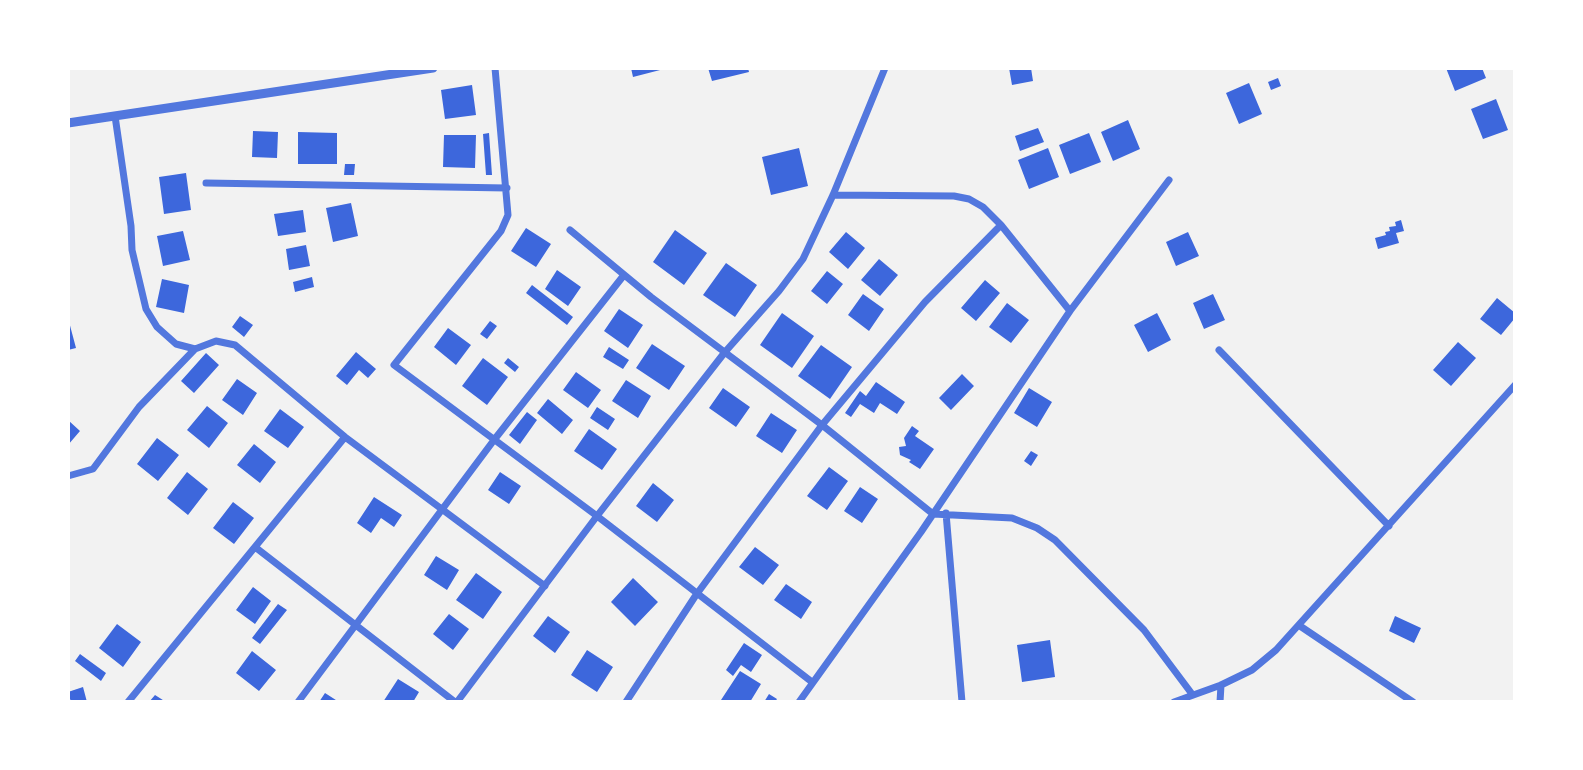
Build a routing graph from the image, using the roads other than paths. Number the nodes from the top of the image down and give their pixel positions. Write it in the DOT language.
graph roads {
  1 [pos="433,68"];
  2 [pos="495,68"];
  3 [pos="885,68"];
  4 [pos="115,116"];
  5 [pos="68,123"];
  6 [pos="1169,180"];
  7 [pos="206,183"];
  8 [pos="507,188"];
  9 [pos="833,195"];
  10 [pos="1001,225"];
  11 [pos="570,230"];
  12 [pos="624,275"];
  13 [pos="1070,311"];
  14 [pos="195,349"];
  15 [pos="1219,350"];
  16 [pos="725,352"];
  17 [pos="1515,385"];
  18 [pos="822,425"];
  19 [pos="345,437"];
  20 [pos="494,440"];
  21 [pos="68,476"];
  22 [pos="443,509"];
  23 [pos="946,513"];
  24 [pos="933,514"];
  25 [pos="597,516"];
  26 [pos="1389,526"];
  27 [pos="255,547"];
  28 [pos="545,586"];
  29 [pos="696,595"];
  30 [pos="356,626"];
  31 [pos="1300,626"];
  32 [pos="812,682"];
  33 [pos="1221,685"];
  34 [pos="1192,694"];
  35 [pos="128,702"];
  36 [pos="298,702"];
  37 [pos="456,702"];
  38 [pos="626,702"];
  39 [pos="799,702"];
  40 [pos="962,702"];
  41 [pos="1174,702"];
  42 [pos="1220,702"];
  43 [pos="1413,702"];
  1 -- 4 [label="street"];
  2 -- 8 [label="street"];
  3 -- 9 [label="street"];
  4 -- 5 [label="street"];
  4 -- 14 [label="street"];
  6 -- 13 [label="street"];
  7 -- 8 [label="street"];
  8 -- 20 [label="street"];
  9 -- 10 [label="street"];
  9 -- 16 [label="street"];
  10 -- 13 [label="street"];
  10 -- 18 [label="street"];
  11 -- 12 [label="street"];
  12 -- 16 [label="street"];
  12 -- 20 [label="street"];
  13 -- 24 [label="street"];
  14 -- 19 [label="street"];
  14 -- 21 [label="street"];
  15 -- 26 [label="street"];
  16 -- 18 [label="street"];
  16 -- 25 [label="street"];
  17 -- 26 [label="street"];
  18 -- 24 [label="street"];
  18 -- 29 [label="street"];
  19 -- 22 [label="street"];
  19 -- 27 [label="street"];
  20 -- 22 [label="street"];
  20 -- 25 [label="street"];
  22 -- 28 [label="street"];
  22 -- 30 [label="street"];
  23 -- 24 [label="street"];
  23 -- 34 [label="street"];
  23 -- 40 [label="street"];
  24 -- 32 [label="street"];
  25 -- 28 [label="street"];
  25 -- 29 [label="street"];
  26 -- 31 [label="street"];
  27 -- 30 [label="street"];
  27 -- 35 [label="street"];
  28 -- 37 [label="street"];
  29 -- 32 [label="street"];
  29 -- 38 [label="street"];
  30 -- 36 [label="street"];
  30 -- 37 [label="street"];
  31 -- 33 [label="street"];
  31 -- 43 [label="street"];
  32 -- 39 [label="street"];
  33 -- 34 [label="street"];
  33 -- 42 [label="street"];
  34 -- 41 [label="street"];
}
